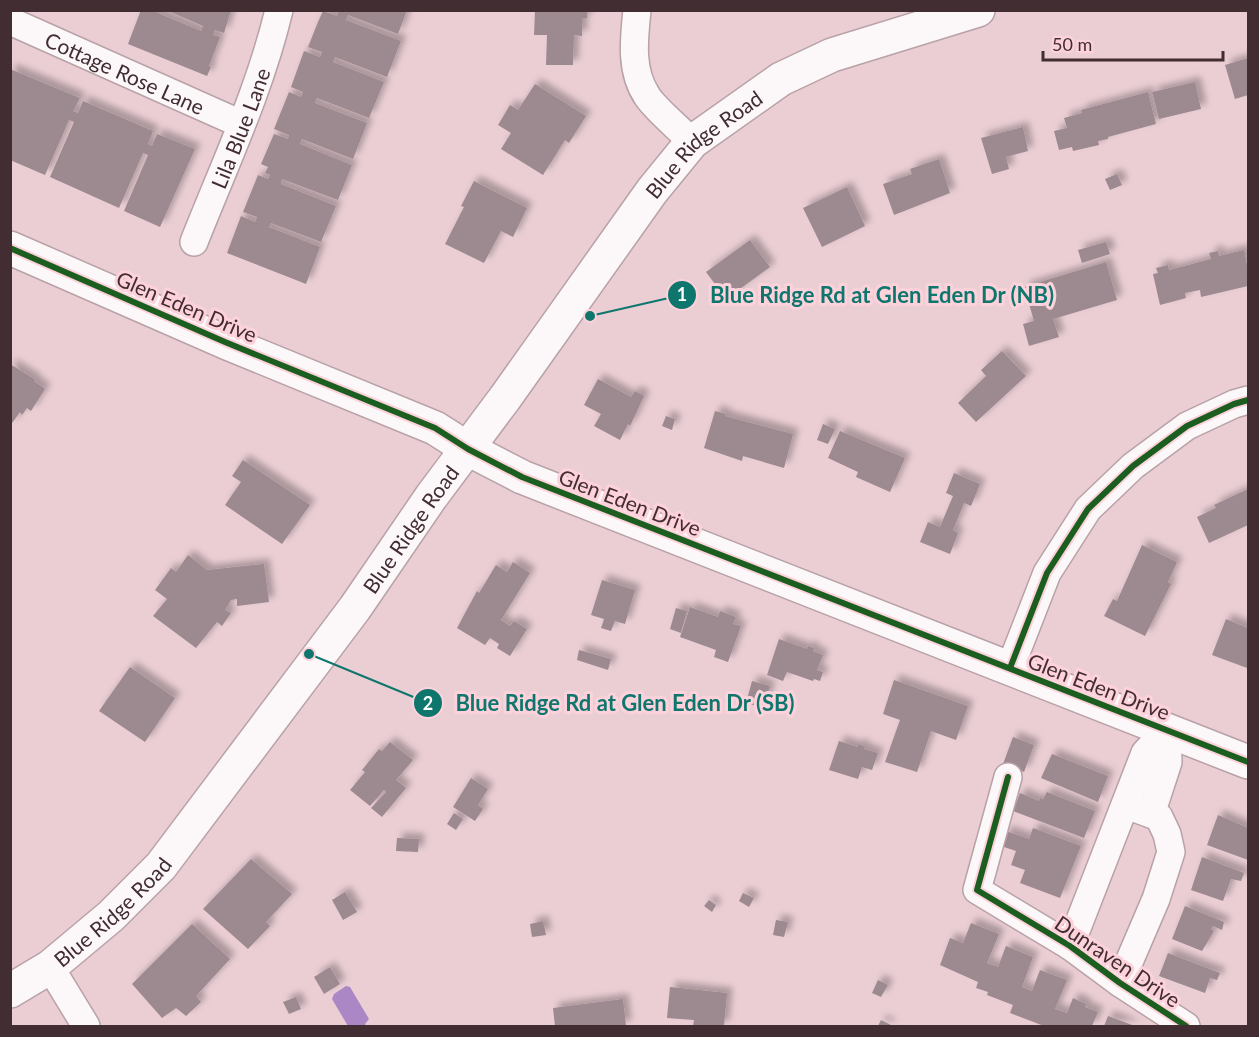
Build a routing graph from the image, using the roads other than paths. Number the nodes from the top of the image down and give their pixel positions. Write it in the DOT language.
graph roads {
  1 [pos="279,10"];
  2 [pos="637,10"];
  3 [pos="978,10"];
  4 [pos="10,21"];
  5 [pos="241,124"];
  6 [pos="692,142"];
  7 [pos="194,242"];
  8 [pos="10,248"];
  9 [pos="1248,400"];
  10 [pos="468,449"];
  11 [pos="1010,668"];
  12 [pos="1167,729"];
  13 [pos="1248,762"];
  14 [pos="1008,777"];
  15 [pos="1139,810"];
  16 [pos="1070,946"];
  17 [pos="50,967"];
  18 [pos="1120,983"];
  19 [pos="10,991"];
  20 [pos="86,1026"];
  21 [pos="1185,1026"];
  1 -- 5 [label="street, Lila Blue Lane"];
  2 -- 6 [label="street"];
  3 -- 6 [label="main road, Blue Ridge Road"];
  4 -- 5 [label="street, Cottage Rose Lane"];
  5 -- 7 [label="street, Lila Blue Lane"];
  6 -- 10 [label="main road, Blue Ridge Road"];
  8 -- 10 [label="main road, Glen Eden Drive"];
  9 -- 11 [label="street"];
  10 -- 11 [label="main road, Glen Eden Drive"];
  10 -- 17 [label="main road, Blue Ridge Road"];
  11 -- 12 [label="main road, Glen Eden Drive"];
  12 -- 13 [label="main road, Glen Eden Drive"];
  12 -- 15 [label="street"];
  14 -- 16 [label="street, Dunraven Drive"];
  15 -- 16 [label="street"];
  15 -- 18 [label="street"];
  16 -- 18 [label="street, Dunraven Drive"];
  17 -- 19 [label="main road, Blue Ridge Road"];
  17 -- 20 [label="street"];
  18 -- 21 [label="street, Dunraven Drive"];
}
